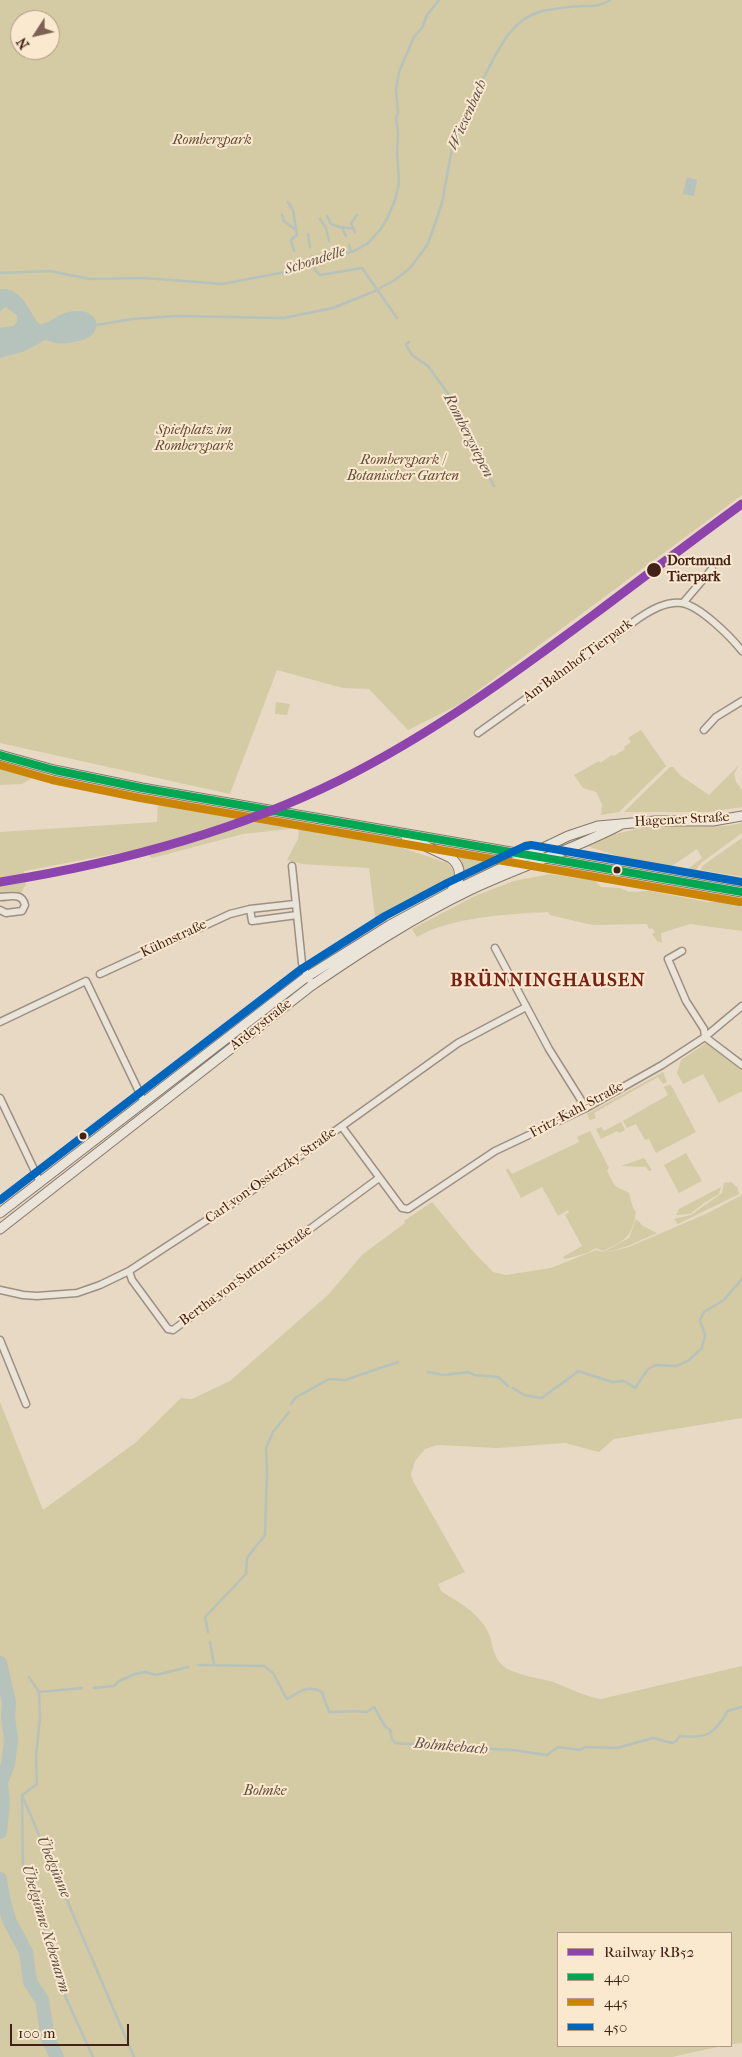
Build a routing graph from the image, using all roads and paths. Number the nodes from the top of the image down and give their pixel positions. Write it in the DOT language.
graph roads {
  1 [pos="712,569"];
  2 [pos="683,603"];
  3 [pos="742,651"];
  4 [pos="742,701"];
  5 [pos="704,730"];
  6 [pos="478,732"];
  7 [pos="0,756"];
  8 [pos="742,816"];
  9 [pos="622,823"];
  10 [pos="397,833"];
  11 [pos="529,855"];
  12 [pos="546,858"];
  13 [pos="292,866"];
  14 [pos="451,892"];
  15 [pos="742,892"];
  16 [pos="1,898"];
  17 [pos="295,904"];
  18 [pos="250,909"];
  19 [pos="0,910"];
  20 [pos="297,915"];
  21 [pos="495,948"];
  22 [pos="682,951"];
  23 [pos="100,974"];
  24 [pos="307,976"];
  25 [pos="313,985"];
  26 [pos="742,1006"];
  27 [pos="526,1007"];
  28 [pos="0,1022"];
  29 [pos="705,1037"];
  30 [pos="742,1065"];
  31 [pos="0,1098"];
  32 [pos="144,1102"];
  33 [pos="586,1108"];
  34 [pos="342,1127"];
  35 [pos="379,1178"];
  36 [pos="40,1182"];
  37 [pos="0,1214"];
  38 [pos="0,1229"];
  39 [pos="129,1271"];
  40 [pos="0,1290"];
  41 [pos="0,1340"];
  42 [pos="26,1404"];
  1 -- 2 [label="street"];
  2 -- 3 [label="street"];
  2 -- 6 [label="street, Am Bahnhof Tierpark"];
  4 -- 5 [label="street"];
  7 -- 10 [label="main road"];
  8 -- 9 [label="main road, Hagener Straße"];
  9 -- 11 [label="main road, Hagener Straße"];
  9 -- 12 [label="main road, Hagener Straße"];
  10 -- 11 [label="main road"];
  10 -- 14 [label="main road"];
  11 -- 12 [label="main road"];
  11 -- 14 [label="main road, Ardeystraße"];
  12 -- 15 [label="main road"];
  12 -- 25 [label="main road, Ardeystraße"];
  13 -- 17 [label="street"];
  14 -- 24 [label="main road, Ardeystraße"];
  16 -- 19 [label="street"];
  17 -- 18 [label="street, Kühnstraße"];
  17 -- 20 [label="street"];
  18 -- 20 [label="street"];
  18 -- 23 [label="street, Kühnstraße"];
  20 -- 24 [label="street"];
  21 -- 27 [label="street"];
  22 -- 29 [label="street"];
  24 -- 25 [label="street"];
  24 -- 32 [label="main road, Ardeystraße"];
  25 -- 38 [label="main road, Ardeystraße"];
  26 -- 29 [label="street, Fritz-Kahl-Straße"];
  27 -- 33 [label="street"];
  27 -- 34 [label="street, Carl-von-Ossietzky-Straße"];
  28 -- 32 [label="street"];
  29 -- 30 [label="street"];
  29 -- 33 [label="street, Fritz-Kahl-Straße"];
  31 -- 36 [label="street"];
  32 -- 36 [label="main road, Ardeystraße"];
  33 -- 35 [label="street, Fritz-Kahl-Straße"];
  34 -- 35 [label="street"];
  34 -- 39 [label="street, Carl-von-Ossietzky-Straße"];
  35 -- 39 [label="street, Bertha-von-Suttner-Straße"];
  36 -- 37 [label="main road, Ardeystraße"];
  39 -- 40 [label="street, Carl-von-Ossietzky-Straße"];
  41 -- 42 [label="street"];
}
